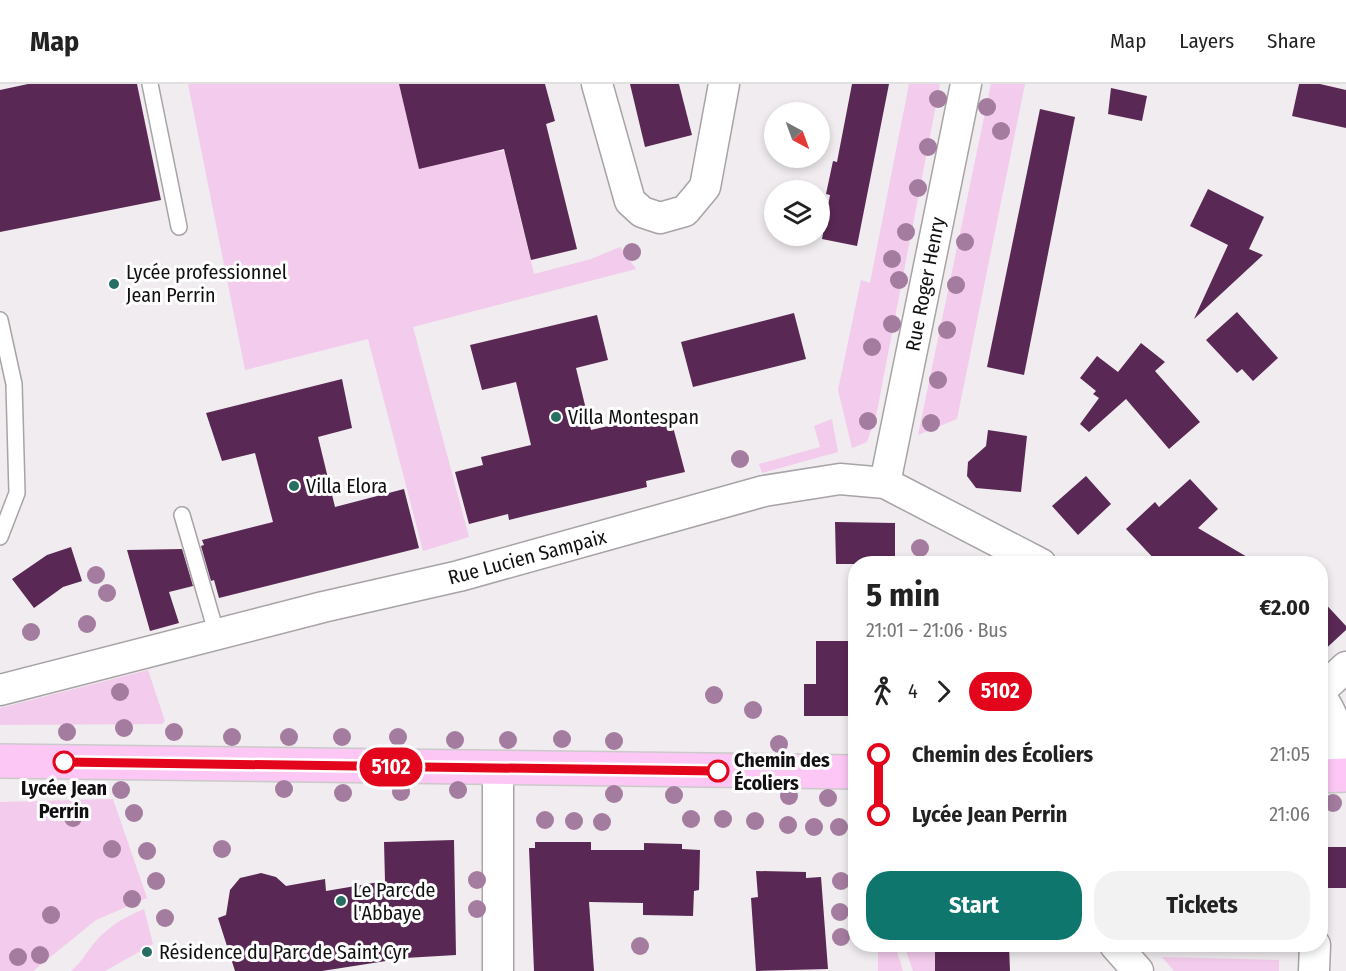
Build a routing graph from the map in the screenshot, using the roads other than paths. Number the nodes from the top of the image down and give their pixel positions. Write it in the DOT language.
graph roads {
  1 [pos="150,84"];
  2 [pos="597,84"];
  3 [pos="724,84"];
  4 [pos="966,84"];
  5 [pos="179,227"];
  6 [pos="0,320"];
  7 [pos="885,483"];
  8 [pos="182,515"];
  9 [pos="0,537"];
  10 [pos="1026,556"];
  11 [pos="217,635"];
  12 [pos="1346,667"];
  13 [pos="1328,685"];
  14 [pos="0,690"];
  15 [pos="1328,696"];
  16 [pos="1346,703"];
  17 [pos="1328,706"];
  18 [pos="0,761"];
  19 [pos="1328,764"];
  20 [pos="498,768"];
  21 [pos="848,772"];
  22 [pos="1346,775"];
  23 [pos="1328,776"];
  24 [pos="1121,952"];
  25 [pos="1315,952"];
  26 [pos="498,971"];
  27 [pos="1138,971"];
  28 [pos="1314,971"];
  1 -- 5 [label="lane"];
  2 -- 3 [label="street"];
  4 -- 7 [label="street, Rue Roger Henry"];
  6 -- 9 [label="lane"];
  7 -- 10 [label="street, Rue Lucien Sampaix"];
  7 -- 11 [label="street, Rue Lucien Sampaix"];
  8 -- 11 [label="lane"];
  11 -- 14 [label="street, Rue Lucien Sampaix"];
  12 -- 13 [label="street"];
  15 -- 16 [label="street"];
  17 -- 19 [label="street"];
  18 -- 20 [label="main road"];
  20 -- 21 [label="main road"];
  20 -- 26 [label="street"];
  22 -- 23 [label="main road"];
  24 -- 27 [label="street"];
  25 -- 28 [label="street"];
}
